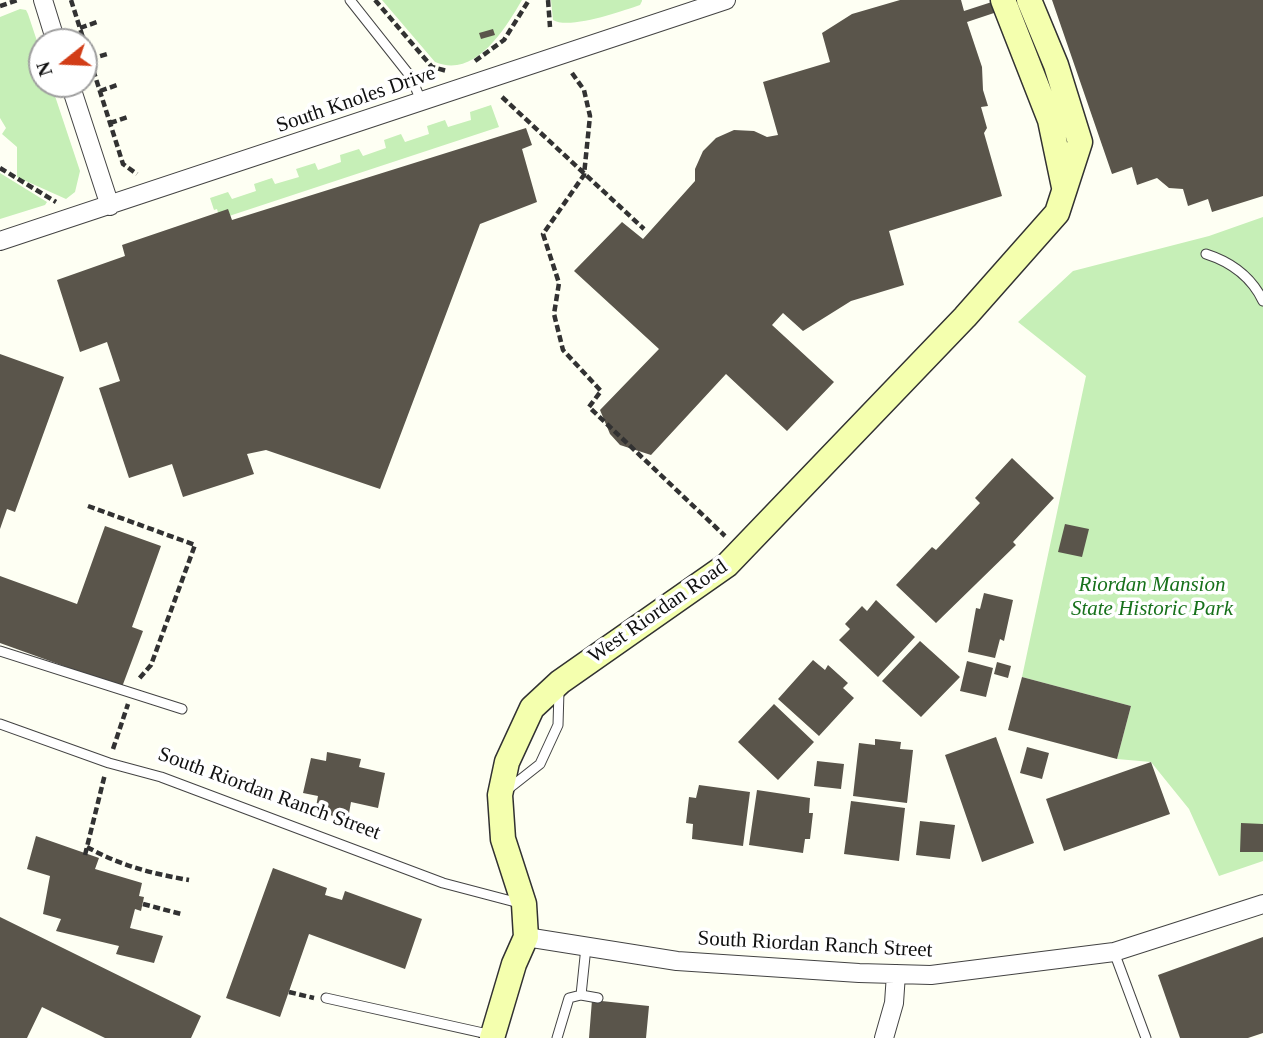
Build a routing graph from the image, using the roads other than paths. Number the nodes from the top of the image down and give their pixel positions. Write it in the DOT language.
graph roads {
  1 [pos="43,0"];
  2 [pos="350,0"];
  3 [pos="726,0"];
  4 [pos="1003,0"];
  5 [pos="1030,0"];
  6 [pos="52,28"];
  7 [pos="75,98"];
  8 [pos="422,103"];
  9 [pos="1065,191"];
  10 [pos="110,206"];
  11 [pos="0,241"];
  12 [pos="1206,254"];
  13 [pos="1260,285"];
  14 [pos="1263,301"];
  15 [pos="0,650"];
  16 [pos="561,682"];
  17 [pos="182,709"];
  18 [pos="0,724"];
  19 [pos="500,795"];
  20 [pos="524,904"];
  21 [pos="1263,904"];
  22 [pos="527,937"];
  23 [pos="586,947"];
  24 [pos="1114,952"];
  25 [pos="896,974"];
  26 [pos="581,995"];
  27 [pos="326,998"];
  28 [pos="598,998"];
  29 [pos="493,1037"];
  30 [pos="557,1038"];
  31 [pos="884,1038"];
  32 [pos="1146,1038"];
  1 -- 6 [label="street"];
  2 -- 8 [label="lane"];
  3 -- 8 [label="street, South Knoles Drive"];
  4 -- 9 [label="street"];
  5 -- 9 [label="street, West Riordan Road"];
  7 -- 10 [label="street"];
  8 -- 10 [label="street, South Knoles Drive"];
  9 -- 16 [label="street, West Riordan Road"];
  10 -- 11 [label="street, South Knoles Drive"];
  12 -- 13 [label="lane"];
  13 -- 14 [label="lane"];
  15 -- 17 [label="lane"];
  16 -- 19 [label="street, West Riordan Road"];
  16 -- 19 [label="lane"];
  18 -- 20 [label="lane, South Riordan Ranch Street"];
  19 -- 20 [label="street, West Riordan Road"];
  20 -- 22 [label="street, West Riordan Road"];
  21 -- 24 [label="street, South Riordan Ranch Street"];
  22 -- 23 [label="street, South Riordan Ranch Street"];
  22 -- 29 [label="street"];
  23 -- 25 [label="street, South Riordan Ranch Street"];
  23 -- 26 [label="lane"];
  24 -- 25 [label="street, South Riordan Ranch Street"];
  24 -- 32 [label="lane"];
  25 -- 31 [label="street"];
  26 -- 28 [label="lane"];
  26 -- 30 [label="lane"];
  27 -- 29 [label="lane"];
}
